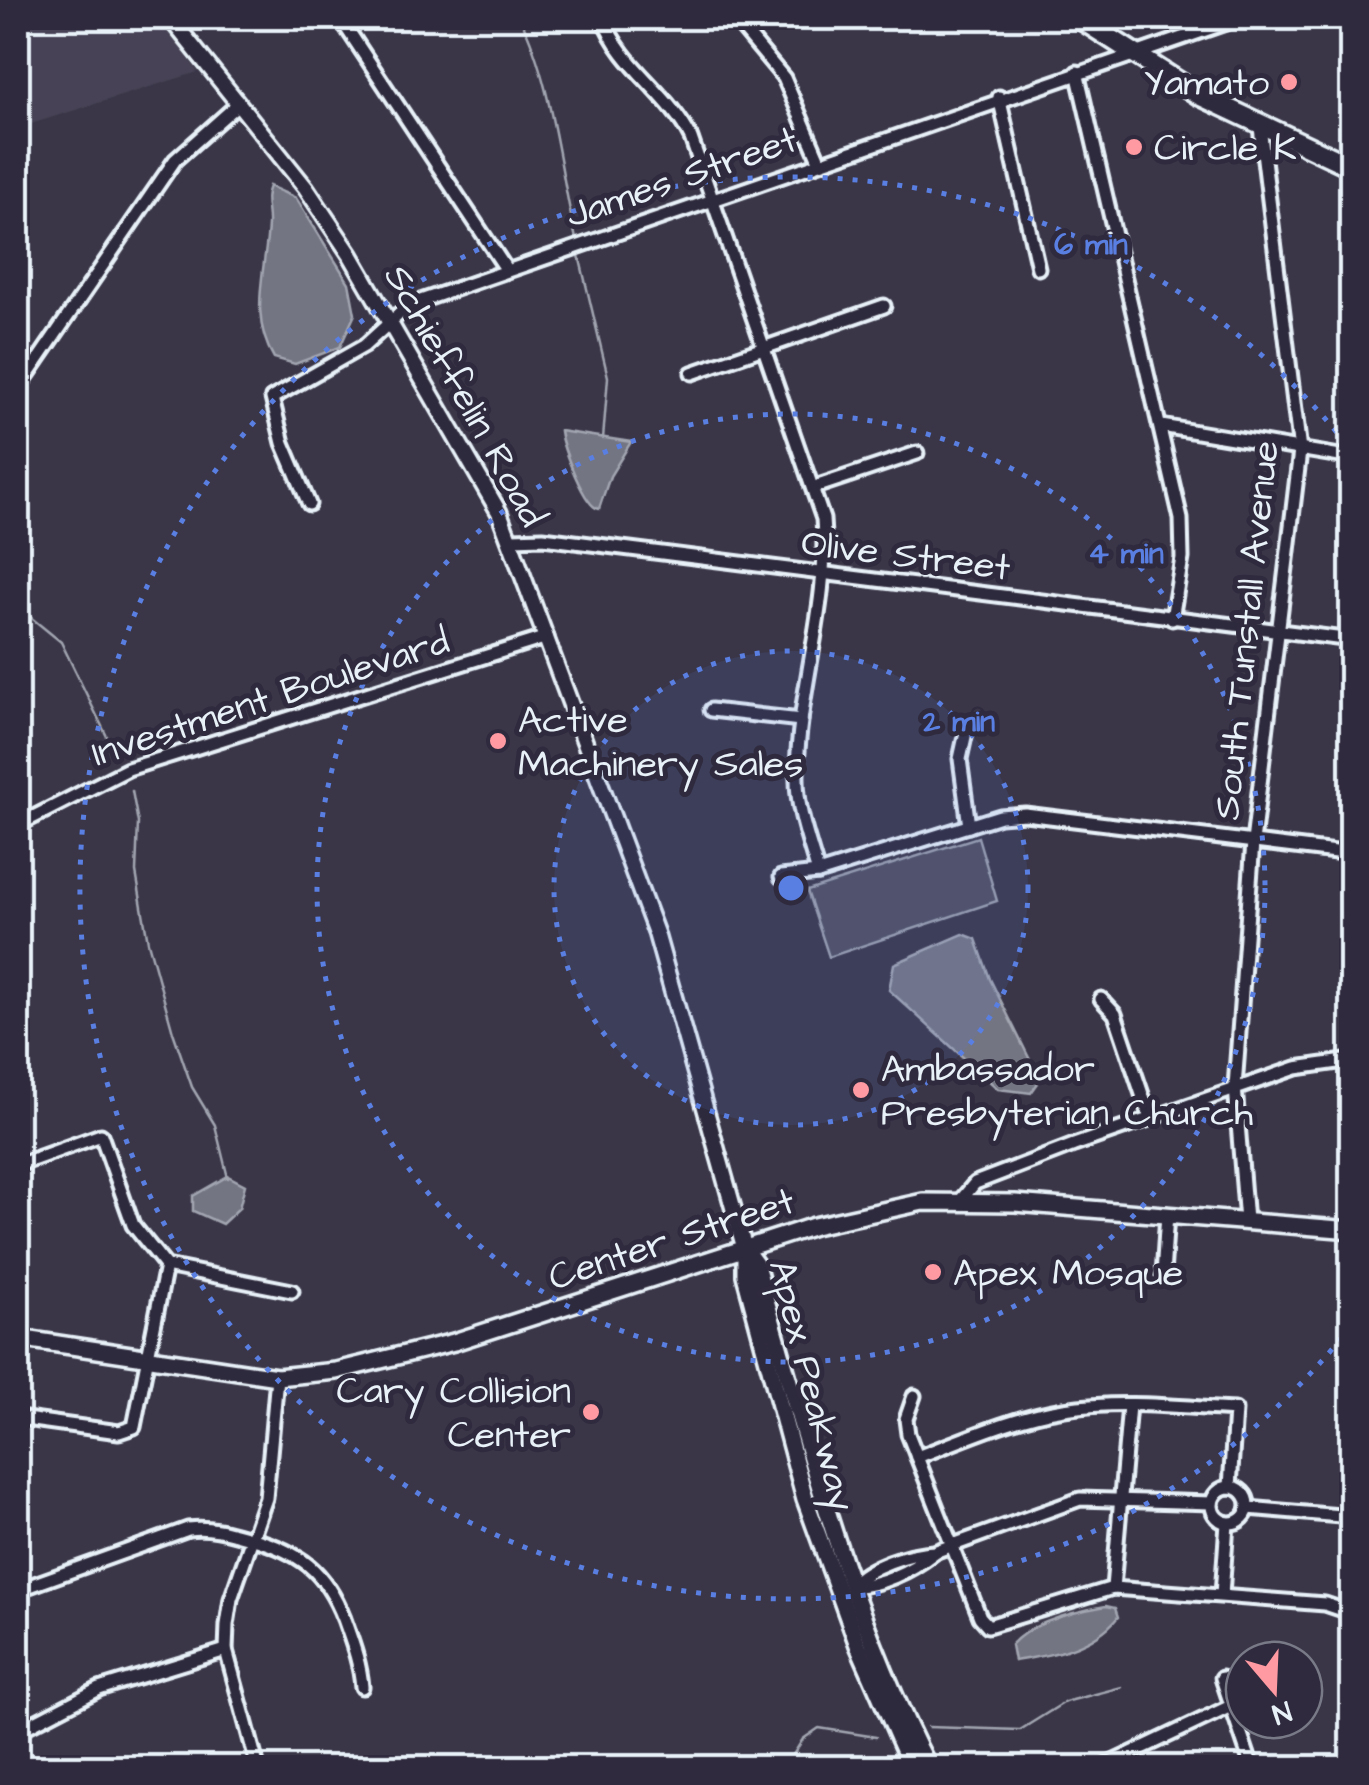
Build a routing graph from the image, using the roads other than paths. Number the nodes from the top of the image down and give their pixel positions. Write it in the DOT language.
graph roads {
  1 [pos="170,18"];
  2 [pos="340,18"];
  3 [pos="603,18"];
  4 [pos="734,18"];
  5 [pos="1079,18"];
  6 [pos="1240,18"];
  7 [pos="1134,55"];
  8 [pos="1078,72"];
  9 [pos="999,97"];
  10 [pos="238,104"];
  11 [pos="1260,127"];
  12 [pos="819,160"];
  13 [pos="1352,167"];
  14 [pos="714,198"];
  15 [pos="1038,268"];
  16 [pos="506,269"];
  17 [pos="884,306"];
  18 [pos="391,322"];
  19 [pos="765,347"];
  20 [pos="692,373"];
  21 [pos="18,389"];
  22 [pos="1161,426"];
  23 [pos="1300,451"];
  24 [pos="917,454"];
  25 [pos="1352,458"];
  26 [pos="815,487"];
  27 [pos="309,504"];
  28 [pos="512,539"];
  29 [pos="823,574"];
  30 [pos="1172,619"];
  31 [pos="1278,631"];
  32 [pos="547,637"];
  33 [pos="1352,640"];
  34 [pos="711,710"];
  35 [pos="801,720"];
  36 [pos="966,732"];
  37 [pos="18,825"];
  38 [pos="968,826"];
  39 [pos="1253,842"];
  40 [pos="1352,854"];
  41 [pos="818,873"];
  42 [pos="781,877"];
  43 [pos="1102,999"];
  44 [pos="1352,1060"];
  45 [pos="1235,1087"];
  46 [pos="1150,1118"];
  47 [pos="18,1165"];
  48 [pos="960,1201"];
  49 [pos="1167,1214"];
  50 [pos="1246,1220"];
  51 [pos="1352,1230"];
  52 [pos="745,1250"];
  53 [pos="166,1266"];
  54 [pos="1164,1275"];
  55 [pos="292,1291"];
  56 [pos="18,1338"];
  57 [pos="149,1356"];
  58 [pos="277,1377"];
  59 [pos="914,1396"];
  60 [pos="1128,1404"];
  61 [pos="18,1418"];
  62 [pos="917,1457"];
  63 [pos="1230,1487"];
  64 [pos="1120,1498"];
  65 [pos="1212,1503"];
  66 [pos="1248,1508"];
  67 [pos="1352,1517"];
  68 [pos="1227,1523"];
  69 [pos="254,1539"];
  70 [pos="952,1546"];
  71 [pos="845,1588"];
  72 [pos="1113,1588"];
  73 [pos="18,1590"];
  74 [pos="1222,1596"];
  75 [pos="1352,1613"];
  76 [pos="226,1650"];
  77 [pos="1222,1678"];
  78 [pos="1224,1684"];
  79 [pos="362,1686"];
  80 [pos="1224,1710"];
  81 [pos="18,1730"];
  82 [pos="1243,1740"];
  83 [pos="1249,1758"];
  84 [pos="258,1768"];
  85 [pos="912,1768"];
  86 [pos="929,1768"];
  87 [pos="1100,1768"];
  1 -- 10 [label="street, Schieffelin Road"];
  2 -- 16 [label="street"];
  3 -- 14 [label="street"];
  4 -- 12 [label="street"];
  5 -- 7 [label="main road"];
  6 -- 7 [label="street, James Street"];
  7 -- 8 [label="street, James Street"];
  7 -- 11 [label="main road"];
  8 -- 9 [label="street, James Street"];
  8 -- 22 [label="street"];
  9 -- 12 [label="street, James Street"];
  9 -- 15 [label="street"];
  10 -- 18 [label="street, Schieffelin Road"];
  10 -- 21 [label="street"];
  11 -- 13 [label="main road"];
  11 -- 23 [label="street, South Tunstall Avenue"];
  12 -- 14 [label="street, James Street"];
  14 -- 16 [label="street, James Street"];
  14 -- 19 [label="street"];
  16 -- 18 [label="street, James Street"];
  17 -- 19 [label="street"];
  18 -- 27 [label="street, James Street"];
  18 -- 28 [label="street, Schieffelin Road"];
  19 -- 20 [label="street"];
  19 -- 26 [label="street"];
  22 -- 23 [label="street"];
  22 -- 30 [label="street"];
  23 -- 25 [label="street"];
  23 -- 31 [label="street, South Tunstall Avenue"];
  24 -- 26 [label="street"];
  26 -- 29 [label="street"];
  28 -- 29 [label="street, Olive Street"];
  28 -- 32 [label="street, Schieffelin Road"];
  29 -- 30 [label="street, Olive Street"];
  29 -- 35 [label="street"];
  30 -- 31 [label="street, Olive Street"];
  31 -- 33 [label="street, Olive Street"];
  31 -- 39 [label="street, South Tunstall Avenue"];
  32 -- 37 [label="street, Investment Boulevard"];
  32 -- 52 [label="street, Schieffelin Road"];
  34 -- 35 [label="street"];
  35 -- 41 [label="street"];
  36 -- 38 [label="street"];
  38 -- 39 [label="street"];
  38 -- 41 [label="street"];
  39 -- 40 [label="street"];
  39 -- 45 [label="street, South Tunstall Avenue"];
  41 -- 42 [label="street"];
  43 -- 46 [label="street"];
  44 -- 45 [label="street"];
  45 -- 46 [label="street"];
  45 -- 50 [label="street, South Tunstall Avenue"];
  46 -- 48 [label="street"];
  47 -- 53 [label="street"];
  48 -- 49 [label="main road, Center Street"];
  48 -- 52 [label="main road, Center Street"];
  49 -- 50 [label="main road, Center Street"];
  49 -- 54 [label="street"];
  50 -- 51 [label="main road, Center Street"];
  52 -- 58 [label="main road, Center Street"];
  52 -- 71 [label="main road, Apex Peakway"];
  53 -- 55 [label="street"];
  53 -- 57 [label="street"];
  56 -- 57 [label="main road, Center Street"];
  57 -- 58 [label="main road, Center Street"];
  57 -- 61 [label="street"];
  58 -- 69 [label="street"];
  59 -- 62 [label="street"];
  60 -- 62 [label="street"];
  60 -- 63 [label="street"];
  60 -- 64 [label="street"];
  62 -- 70 [label="street"];
  63 -- 65 [label="street"];
  63 -- 66 [label="street"];
  64 -- 65 [label="street"];
  64 -- 70 [label="street"];
  64 -- 72 [label="street"];
  65 -- 68 [label="street"];
  66 -- 67 [label="street"];
  66 -- 68 [label="street"];
  68 -- 74 [label="street"];
  69 -- 73 [label="street"];
  69 -- 76 [label="street"];
  69 -- 79 [label="street"];
  70 -- 71 [label="street"];
  70 -- 72 [label="street"];
  71 -- 85 [label="main road, Apex Peakway"];
  71 -- 86 [label="main road, Apex Peakway"];
  72 -- 74 [label="street"];
  74 -- 75 [label="street"];
  76 -- 81 [label="street"];
  76 -- 84 [label="street"];
  77 -- 78 [label="street"];
  80 -- 87 [label="street"];
  82 -- 83 [label="street"];
}
